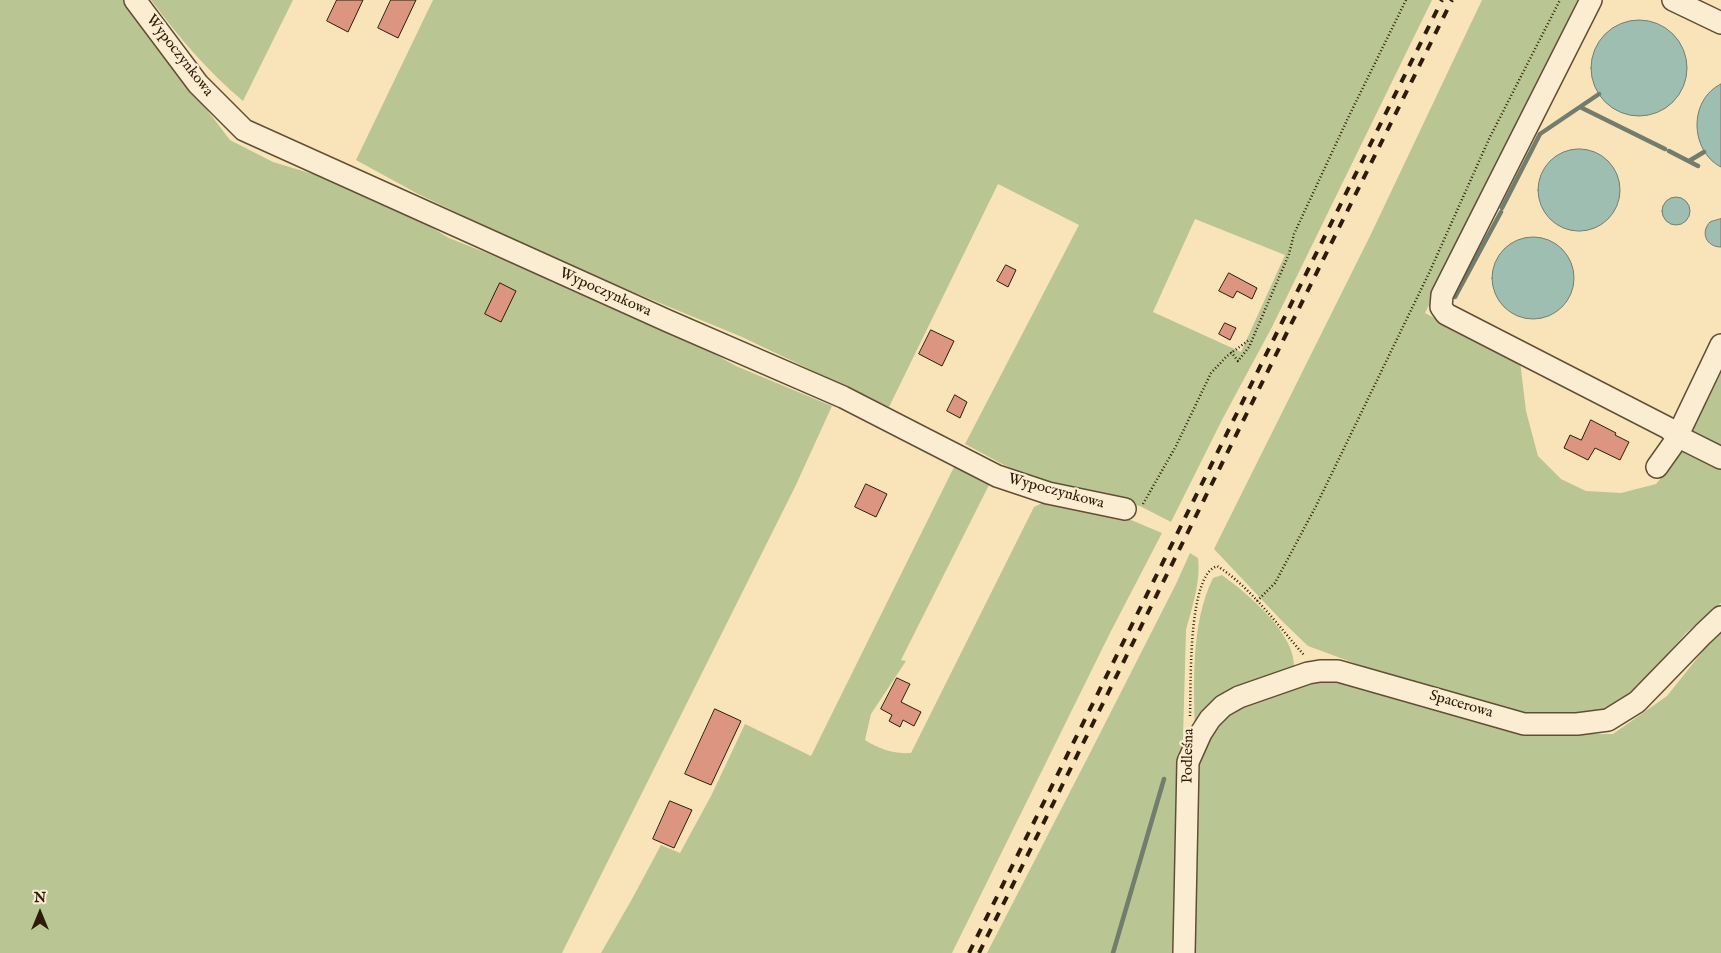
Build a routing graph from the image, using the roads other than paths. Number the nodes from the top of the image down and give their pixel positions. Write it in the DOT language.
graph roads {
  1 [pos="135,0"];
  2 [pos="1591,0"];
  3 [pos="1674,0"];
  4 [pos="1721,23"];
  5 [pos="1721,345"];
  6 [pos="1677,436"];
  7 [pos="1721,458"];
  8 [pos="1657,467"];
  9 [pos="1125,509"];
  10 [pos="1721,617"];
  11 [pos="1188,762"];
  12 [pos="1184,953"];
  1 -- 9 [label="street, Wypoczynkowa"];
  2 -- 6 [label="street"];
  3 -- 4 [label="street"];
  5 -- 6 [label="street"];
  6 -- 7 [label="street"];
  6 -- 8 [label="street"];
  10 -- 11 [label="street, Spacerowa"];
  11 -- 12 [label="street, Podleśna"];
}
